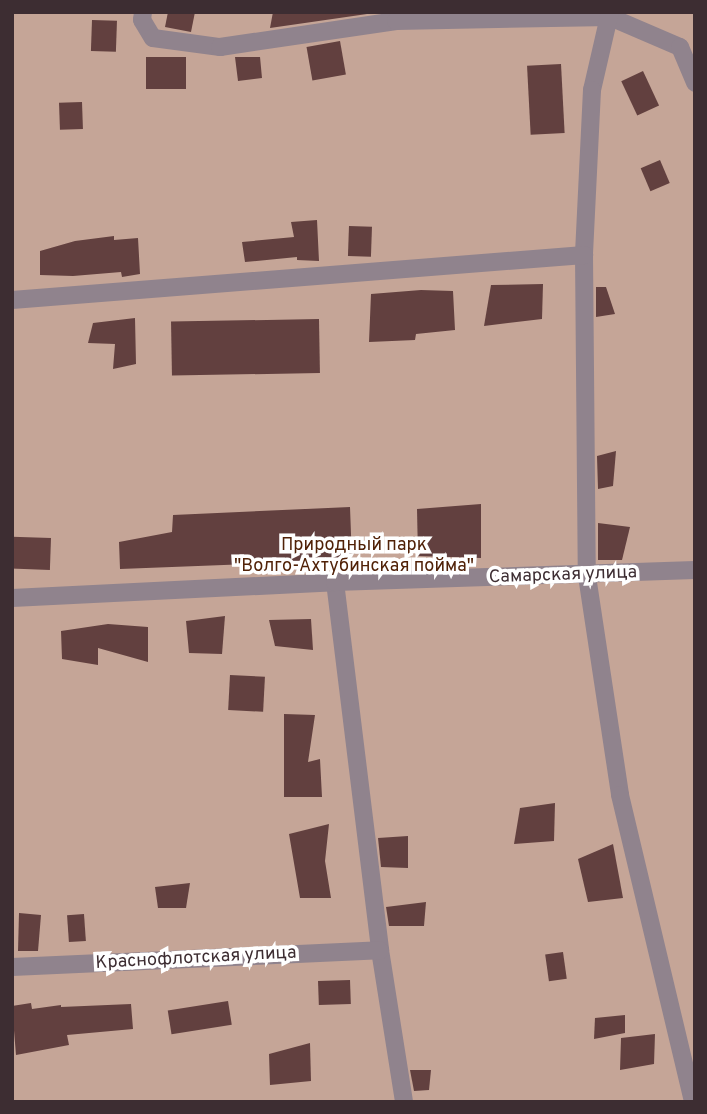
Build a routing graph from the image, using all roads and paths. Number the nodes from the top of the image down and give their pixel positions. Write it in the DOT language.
graph roads {
  1 [pos="143,12"];
  2 [pos="610,15"];
  3 [pos="695,83"];
  4 [pos="584,254"];
  5 [pos="12,300"];
  6 [pos="695,570"];
  7 [pos="587,576"];
  8 [pos="335,582"];
  9 [pos="12,598"];
  10 [pos="380,950"];
  11 [pos="12,967"];
  12 [pos="404,1102"];
  13 [pos="693,1102"];
  1 -- 2 [label="street"];
  2 -- 3 [label="street"];
  2 -- 4 [label="street"];
  4 -- 5 [label="street"];
  4 -- 7 [label="street"];
  6 -- 7 [label="street, Самарская улица"];
  7 -- 8 [label="street, Самарская улица"];
  7 -- 13 [label="street"];
  8 -- 9 [label="street, Самарская улица"];
  8 -- 10 [label="street"];
  10 -- 11 [label="street, Краснофлотская улица"];
  10 -- 12 [label="street"];
}
